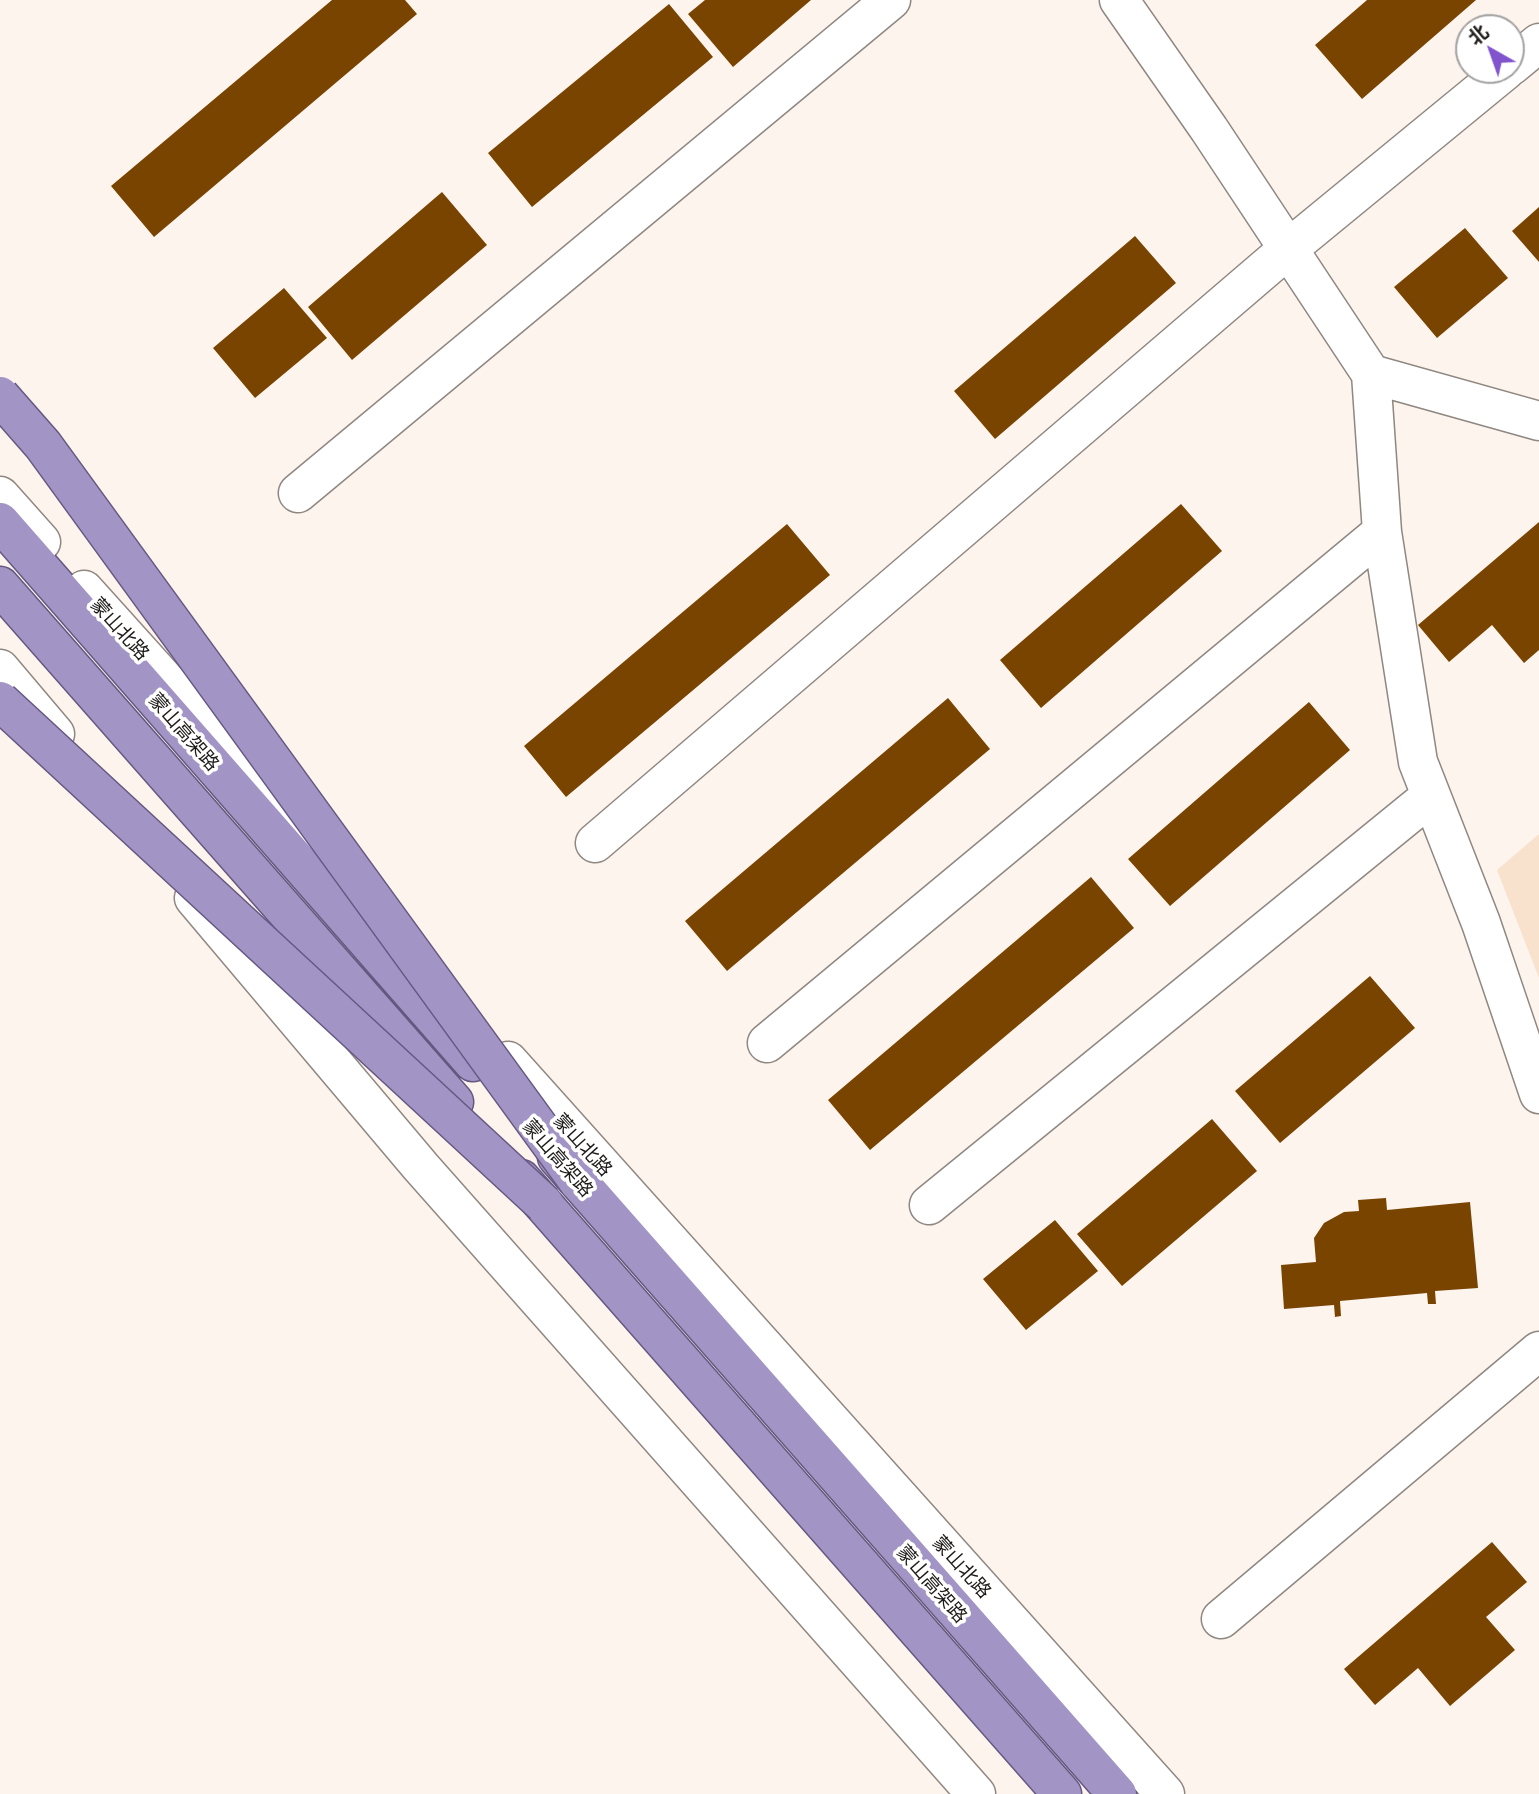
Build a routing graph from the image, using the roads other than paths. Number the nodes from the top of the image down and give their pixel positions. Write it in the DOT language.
graph roads {
  1 [pos="891,0"];
  2 [pos="1127,4"];
  3 [pos="1539,43"];
  4 [pos="1525,54"];
  5 [pos="1489,84"];
  6 [pos="1288,249"];
  7 [pos="1371,374"];
  8 [pos="0,397"];
  9 [pos="1532,411"];
  10 [pos="298,493"];
  11 [pos="0,496"];
  12 [pos="0,522"];
  13 [pos="1381,532"];
  14 [pos="0,586"];
  15 [pos="0,669"];
  16 [pos="0,701"];
  17 [pos="1431,796"];
  18 [pos="595,843"];
  19 [pos="767,1043"];
  20 [pos="1539,1094"];
  21 [pos="578,1181"];
  22 [pos="544,1204"];
  23 [pos="929,1205"];
  24 [pos="1539,1351"];
  25 [pos="1221,1619"];
  26 [pos="976,1794"];
  27 [pos="1062,1794"];
  28 [pos="1117,1794"];
  29 [pos="1165,1794"];
  1 -- 10 [label="street"];
  2 -- 6 [label="street"];
  3 -- 4 [label="street"];
  5 -- 6 [label="street"];
  6 -- 7 [label="street"];
  6 -- 18 [label="street"];
  7 -- 9 [label="street"];
  7 -- 13 [label="street"];
  8 -- 21 [label="highway, bridge"];
  11 -- 29 [label="street, 蒙山北路"];
  12 -- 21 [label="highway, 蒙山高架路, bridge"];
  13 -- 17 [label="street"];
  13 -- 19 [label="street"];
  14 -- 22 [label="highway, bridge"];
  15 -- 26 [label="street"];
  16 -- 22 [label="highway, bridge"];
  17 -- 20 [label="street"];
  17 -- 23 [label="street"];
  21 -- 28 [label="highway, 蒙山高架路"];
  22 -- 27 [label="highway"];
  24 -- 25 [label="street"];
}
